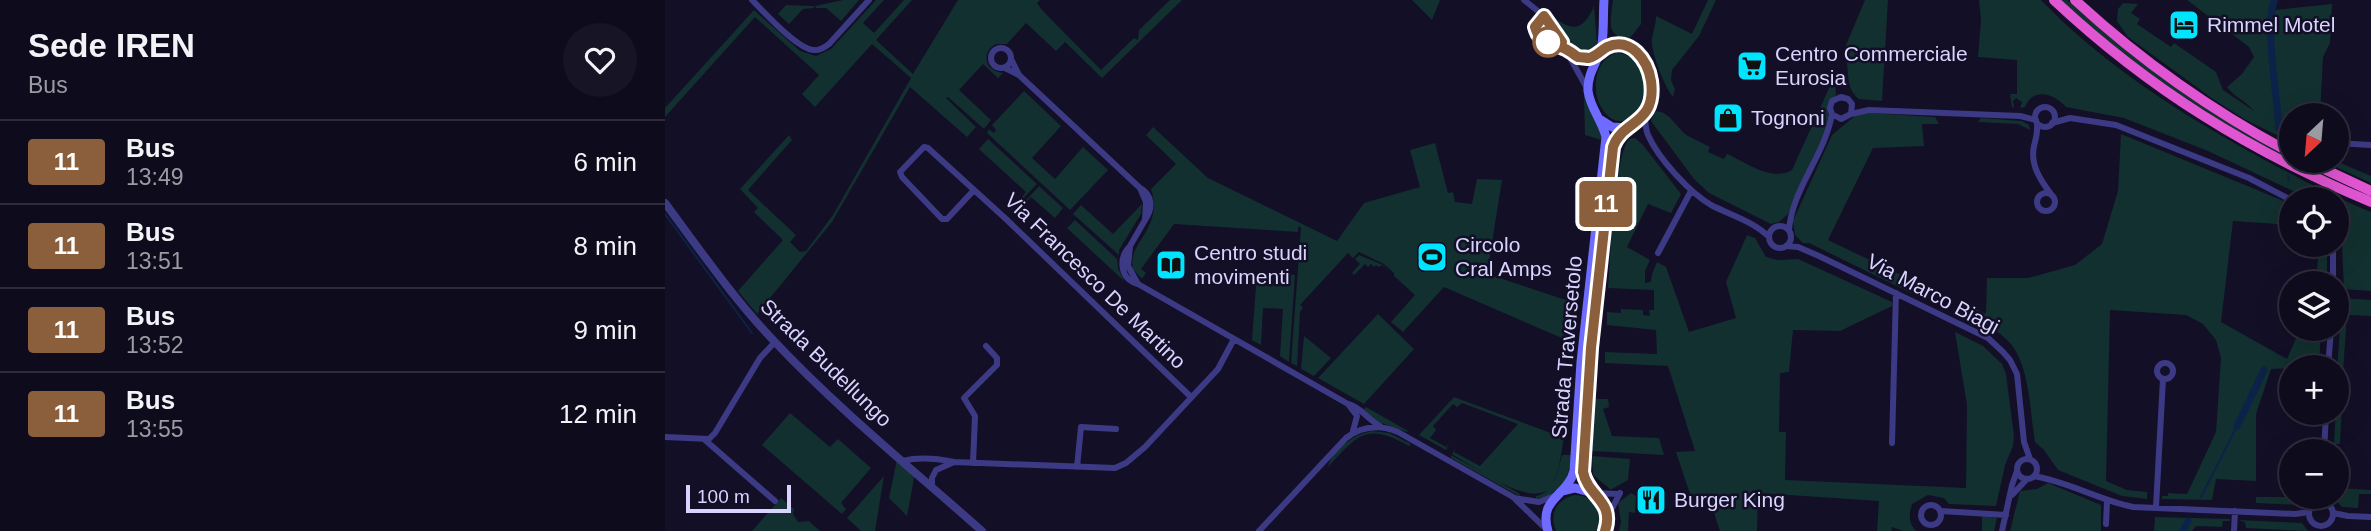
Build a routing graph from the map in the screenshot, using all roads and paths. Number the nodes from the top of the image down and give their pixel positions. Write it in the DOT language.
graph roads {
  1 [pos="752,0"];
  2 [pos="869,0"];
  3 [pos="1524,0"];
  4 [pos="1604,0"];
  5 [pos="2054,0"];
  6 [pos="2075,0"];
  7 [pos="1603,26"];
  8 [pos="1622,45"];
  9 [pos="1565,48"];
  10 [pos="1599,54"];
  11 [pos="1011,59"];
  12 [pos="1003,68"];
  13 [pos="1019,75"];
  14 [pos="1588,92"];
  15 [pos="1851,102"];
  16 [pos="2039,109"];
  17 [pos="2051,109"];
  18 [pos="1869,110"];
  19 [pos="1645,113"];
  20 [pos="1832,114"];
  21 [pos="1851,114"];
  22 [pos="2020,116"];
  23 [pos="1600,118"];
  24 [pos="2070,118"];
  25 [pos="1843,119"];
  26 [pos="2036,122"];
  27 [pos="2050,125"];
  28 [pos="1627,128"];
  29 [pos="1827,135"];
  30 [pos="2037,137"];
  31 [pos="1649,138"];
  32 [pos="2349,144"];
  33 [pos="2371,145"];
  34 [pos="2279,146"];
  35 [pos="2333,173"];
  36 [pos="2041,182"];
  37 [pos="974,190"];
  38 [pos="1692,191"];
  39 [pos="2371,191"];
  40 [pos="2051,194"];
  41 [pos="2279,194"];
  42 [pos="2040,195"];
  43 [pos="2371,202"];
  44 [pos="665,203"];
  45 [pos="1790,216"];
  46 [pos="1789,230"];
  47 [pos="1772,231"];
  48 [pos="1791,239"];
  49 [pos="1786,246"];
  50 [pos="1798,247"];
  51 [pos="1658,253"];
  52 [pos="1896,293"];
  53 [pos="1234,339"];
  54 [pos="775,342"];
  55 [pos="986,346"];
  56 [pos="1004,357"];
  57 [pos="997,365"];
  58 [pos="2163,379"];
  59 [pos="1191,397"];
  60 [pos="1347,404"];
  61 [pos="1367,418"];
  62 [pos="1357,420"];
  63 [pos="1365,428"];
  64 [pos="1386,428"];
  65 [pos="1116,429"];
  66 [pos="1349,436"];
  67 [pos="665,437"];
  68 [pos="705,440"];
  69 [pos="2024,442"];
  70 [pos="1892,443"];
  71 [pos="2030,459"];
  72 [pos="920,460"];
  73 [pos="903,461"];
  74 [pos="2020,461"];
  75 [pos="954,462"];
  76 [pos="973,463"];
  77 [pos="1077,467"];
  78 [pos="2038,467"];
  79 [pos="2017,471"];
  80 [pos="933,473"];
  81 [pos="918,475"];
  82 [pos="2031,478"];
  83 [pos="2055,480"];
  84 [pos="932,487"];
  85 [pos="1593,493"];
  86 [pos="1559,494"];
  87 [pos="2010,496"];
  88 [pos="1513,497"];
  89 [pos="775,500"];
  90 [pos="2107,500"];
  91 [pos="2156,507"];
  92 [pos="2310,509"];
  93 [pos="2331,509"];
  94 [pos="1941,511"];
  95 [pos="2235,511"];
  96 [pos="2309,512"];
  97 [pos="2333,513"];
  98 [pos="2006,515"];
  99 [pos="2371,517"];
  100 [pos="1608,519"];
  101 [pos="2106,524"];
  102 [pos="982,531"];
  103 [pos="1259,531"];
  104 [pos="1548,531"];
  105 [pos="1605,531"];
  106 [pos="2002,531"];
  107 [pos="2234,531"];
  1 -- 2 [label="street"];
  3 -- 9 [label="street"];
  4 -- 7 [label="main road"];
  5 -- 43 [label="highway"];
  6 -- 34 [label="highway"];
  7 -- 8 [label="main road"];
  7 -- 10 [label="main road"];
  8 -- 10 [label="main road"];
  8 -- 19 [label="main road"];
  9 -- 10 [label="street"];
  9 -- 14 [label="street"];
  10 -- 14 [label="main road"];
  11 -- 12 [label="street"];
  11 -- 12 [label="street"];
  11 -- 13 [label="street"];
  12 -- 13 [label="street"];
  13 -- 53 [label="street"];
  14 -- 23 [label="main road, Strada Traversetolo"];
  15 -- 18 [label="street"];
  15 -- 20 [label="street"];
  15 -- 21 [label="street"];
  16 -- 17 [label="street"];
  16 -- 22 [label="street"];
  16 -- 26 [label="street"];
  17 -- 24 [label="street"];
  17 -- 27 [label="street"];
  18 -- 21 [label="street"];
  18 -- 22 [label="street"];
  19 -- 28 [label="main road, Strada Traversetolo"];
  19 -- 31 [label="street"];
  20 -- 25 [label="street"];
  20 -- 29 [label="street"];
  21 -- 25 [label="street"];
  22 -- 26 [label="street"];
  23 -- 28 [label="main road"];
  23 -- 86 [label="main road, Strada Traversetolo"];
  24 -- 27 [label="street"];
  24 -- 41 [label="street"];
  25 -- 29 [label="street"];
  26 -- 27 [label="street"];
  26 -- 30 [label="street"];
  27 -- 30 [label="street"];
  28 -- 31 [label="street"];
  28 -- 85 [label="main road, Strada Traversetolo"];
  29 -- 45 [label="street"];
  30 -- 36 [label="street"];
  31 -- 38 [label="street"];
  32 -- 33 [label="street"];
  35 -- 39 [label="highway"];
  36 -- 40 [label="street"];
  36 -- 42 [label="street"];
  37 -- 37 [label="street, Via Francesco De Martino"];
  37 -- 59 [label="street, Via Francesco De Martino"];
  38 -- 47 [label="street"];
  38 -- 51 [label="street"];
  40 -- 42 [label="street"];
  40 -- 42 [label="street"];
  44 -- 54 [label="street, Strada Budellungo"];
  45 -- 46 [label="street"];
  45 -- 47 [label="street"];
  46 -- 47 [label="street"];
  46 -- 48 [label="street"];
  47 -- 49 [label="street"];
  48 -- 49 [label="street"];
  48 -- 50 [label="street, Via Marco Biagi"];
  49 -- 50 [label="street, Via Marco Biagi"];
  50 -- 52 [label="street, Via Marco Biagi"];
  52 -- 69 [label="street, Via Marco Biagi"];
  52 -- 70 [label="street"];
  53 -- 59 [label="street, Via Francesco De Martino"];
  53 -- 60 [label="street"];
  54 -- 68 [label="street"];
  54 -- 73 [label="street, Strada Budellungo"];
  55 -- 57 [label="street"];
  56 -- 57 [label="street"];
  57 -- 76 [label="street"];
  58 -- 91 [label="street"];
  59 -- 77 [label="street, Via Francesco De Martino"];
  60 -- 61 [label="street"];
  60 -- 62 [label="street"];
  61 -- 63 [label="street"];
  61 -- 64 [label="street"];
  62 -- 63 [label="street"];
  62 -- 66 [label="street"];
  63 -- 64 [label="street"];
  63 -- 66 [label="street"];
  64 -- 88 [label="street"];
  65 -- 77 [label="street"];
  66 -- 103 [label="street"];
  67 -- 68 [label="street"];
  68 -- 89 [label="street"];
  69 -- 71 [label="street, Via Marco Biagi"];
  69 -- 74 [label="street, Via Marco Biagi"];
  71 -- 74 [label="street"];
  71 -- 78 [label="street"];
  72 -- 73 [label="street, Via Francesco De Martino"];
  72 -- 75 [label="street, Via Francesco De Martino"];
  72 -- 81 [label="street"];
  73 -- 81 [label="street, Strada Budellungo"];
  74 -- 79 [label="street"];
  75 -- 76 [label="street, Via Francesco De Martino"];
  75 -- 80 [label="street"];
  76 -- 77 [label="street, Via Francesco De Martino"];
  78 -- 82 [label="street"];
  78 -- 83 [label="street"];
  79 -- 82 [label="street"];
  79 -- 87 [label="street"];
  80 -- 81 [label="street"];
  80 -- 84 [label="street"];
  81 -- 84 [label="street, Strada Budellungo"];
  82 -- 83 [label="street"];
  82 -- 87 [label="street"];
  83 -- 90 [label="street"];
  84 -- 102 [label="street, Strada Budellungo"];
  85 -- 86 [label="main road"];
  85 -- 100 [label="main road, Strada Traversetolo"];
  85 -- 100 [label="street"];
  86 -- 88 [label="street"];
  86 -- 104 [label="main road, Strada Traversetolo"];
  87 -- 98 [label="street"];
  88 -- 104 [label="street"];
  90 -- 91 [label="street"];
  90 -- 101 [label="street"];
  91 -- 95 [label="street"];
  92 -- 96 [label="street"];
  93 -- 97 [label="street"];
  94 -- 98 [label="street"];
  95 -- 96 [label="street"];
  95 -- 107 [label="street"];
  96 -- 97 [label="street"];
  97 -- 99 [label="street"];
  98 -- 106 [label="street"];
  100 -- 105 [label="main road"];
}
